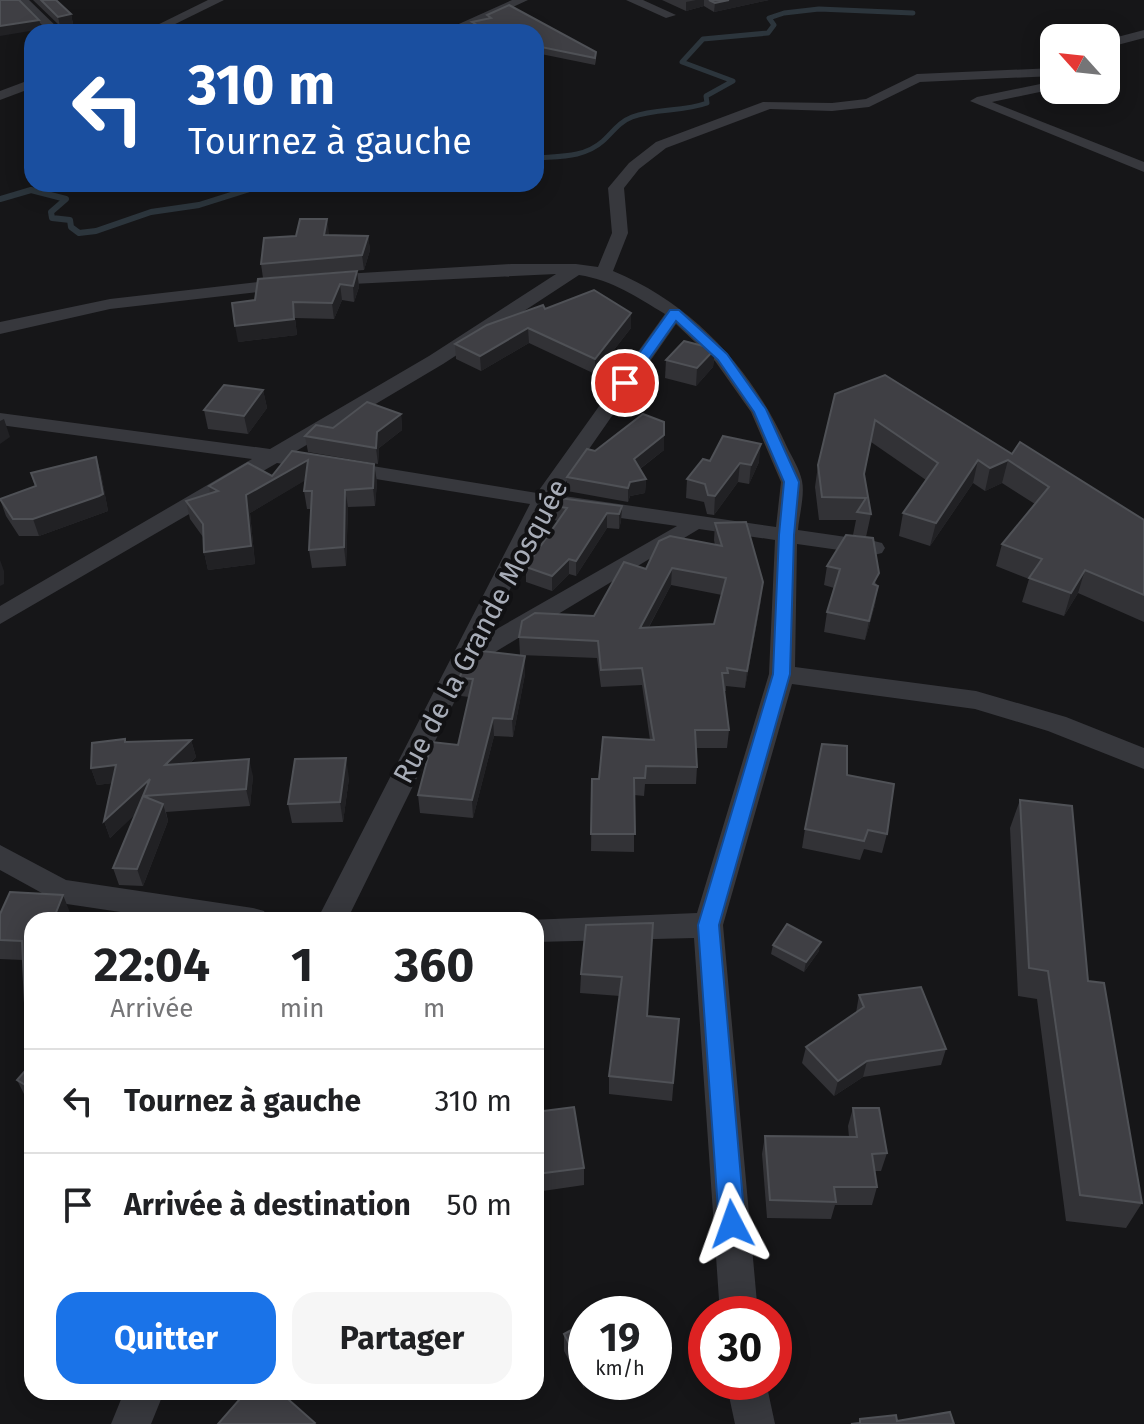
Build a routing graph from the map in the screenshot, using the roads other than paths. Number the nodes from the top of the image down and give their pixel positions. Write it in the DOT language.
graph roads {
  1 [pos="22,0"];
  2 [pos="218,0"];
  3 [pos="522,0"];
  4 [pos="632,0"];
  5 [pos="670,15"];
  6 [pos="48,24"];
  7 [pos="166,24"];
  8 [pos="466,24"];
  9 [pos="1144,34"];
  10 [pos="1120,40"];
  11 [pos="1040,73"];
  12 [pos="24,86"];
  13 [pos="1040,88"];
  14 [pos="0,96"];
  15 [pos="1144,167"];
  16 [pos="576,269"];
  17 [pos="603,273"];
  18 [pos="675,313"];
  19 [pos="0,328"];
  20 [pos="0,419"];
  21 [pos="269,455"];
  22 [pos="543,500"];
  23 [pos="700,523"];
  24 [pos="786,535"];
  25 [pos="874,548"];
  26 [pos="0,616"];
  27 [pos="460,662"];
  28 [pos="782,674"];
  29 [pos="1144,759"];
  30 [pos="0,856"];
  31 [pos="200,912"];
  32 [pos="336,912"];
  33 [pos="708,925"];
  34 [pos="544,930"];
  35 [pos="738,1296"];
  36 [pos="141,1400"];
  37 [pos="750,1400"];
  38 [pos="131,1424"];
  39 [pos="755,1424"];
  1 -- 6 [label="street"];
  2 -- 7 [label="street"];
  3 -- 8 [label="street"];
  4 -- 5 [label="street"];
  9 -- 10 [label="street"];
  11 -- 17 [label="street"];
  12 -- 14 [label="street"];
  13 -- 15 [label="street"];
  16 -- 17 [label="street"];
  16 -- 19 [label="street"];
  16 -- 21 [label="street"];
  17 -- 18 [label="street"];
  18 -- 22 [label="street, Rue de la Grande Mosquée"];
  18 -- 24 [label="street"];
  20 -- 21 [label="street"];
  21 -- 22 [label="street"];
  21 -- 26 [label="street"];
  22 -- 23 [label="street"];
  22 -- 27 [label="street, Rue de la Grande Mosquée"];
  23 -- 24 [label="street"];
  23 -- 27 [label="street"];
  24 -- 25 [label="street"];
  24 -- 28 [label="street"];
  27 -- 32 [label="street, Rue de la Grande Mosquée"];
  28 -- 29 [label="street"];
  28 -- 33 [label="street"];
  30 -- 31 [label="street"];
  33 -- 34 [label="street"];
  33 -- 35 [label="street"];
  36 -- 38 [label="street"];
  37 -- 39 [label="street"];
}
